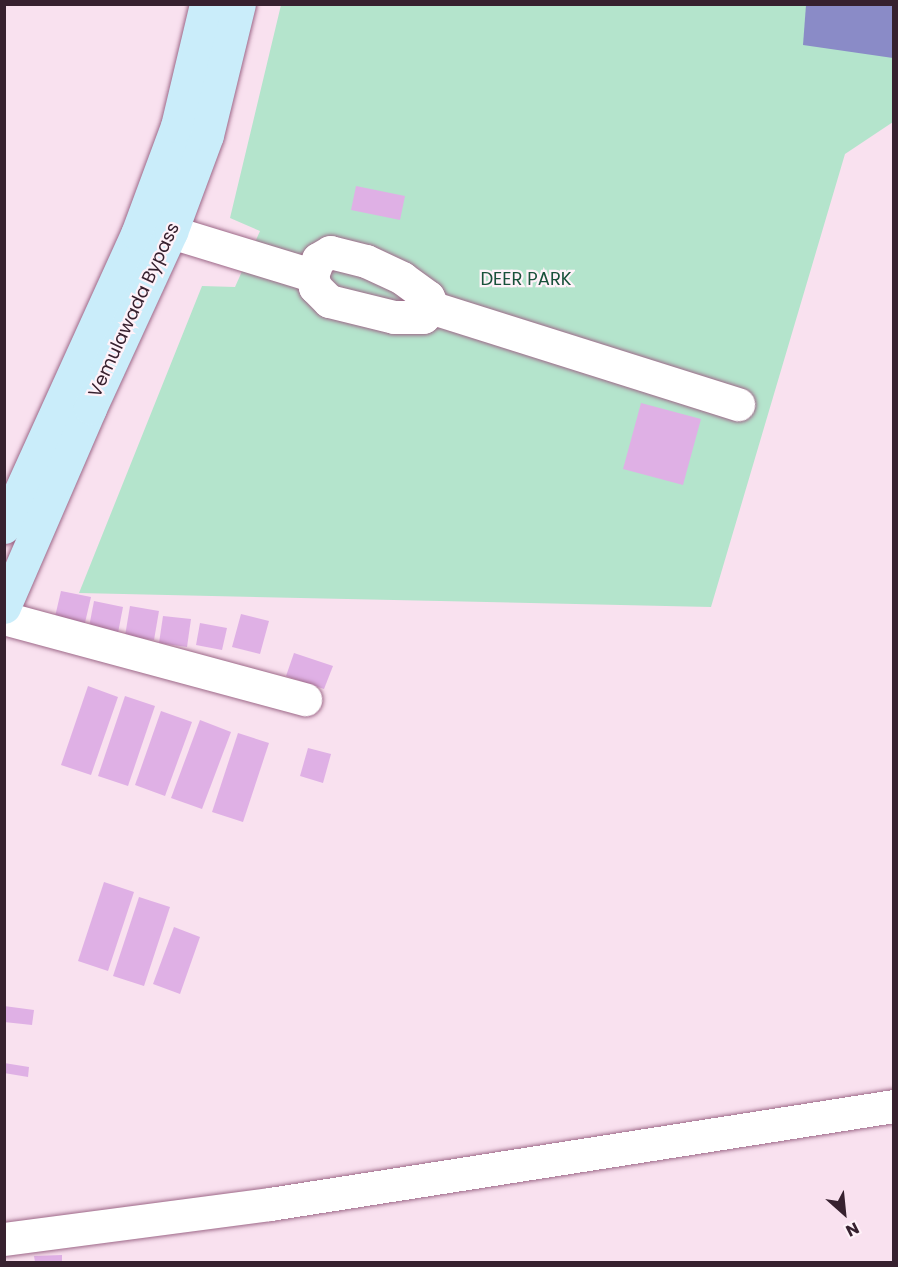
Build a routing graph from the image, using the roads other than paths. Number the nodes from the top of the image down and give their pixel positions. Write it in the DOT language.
graph roads {
  1 [pos="206,4"];
  2 [pos="239,4"];
  3 [pos="175,221"];
  4 [pos="315,267"];
  5 [pos="433,308"];
  6 [pos="738,404"];
  7 [pos="4,527"];
  8 [pos="4,607"];
  9 [pos="4,618"];
  10 [pos="305,699"];
  11 [pos="894,1106"];
  12 [pos="4,1239"];
  1 -- 7 [label="main road, Vemulawada Bypass"];
  2 -- 3 [label="main road, Vemulawada Bypass"];
  3 -- 4 [label="street"];
  3 -- 8 [label="main road, Vemulawada Bypass"];
  4 -- 5 [label="street"];
  4 -- 5 [label="street"];
  5 -- 6 [label="street"];
  9 -- 10 [label="street"];
  11 -- 12 [label="street"];
}
